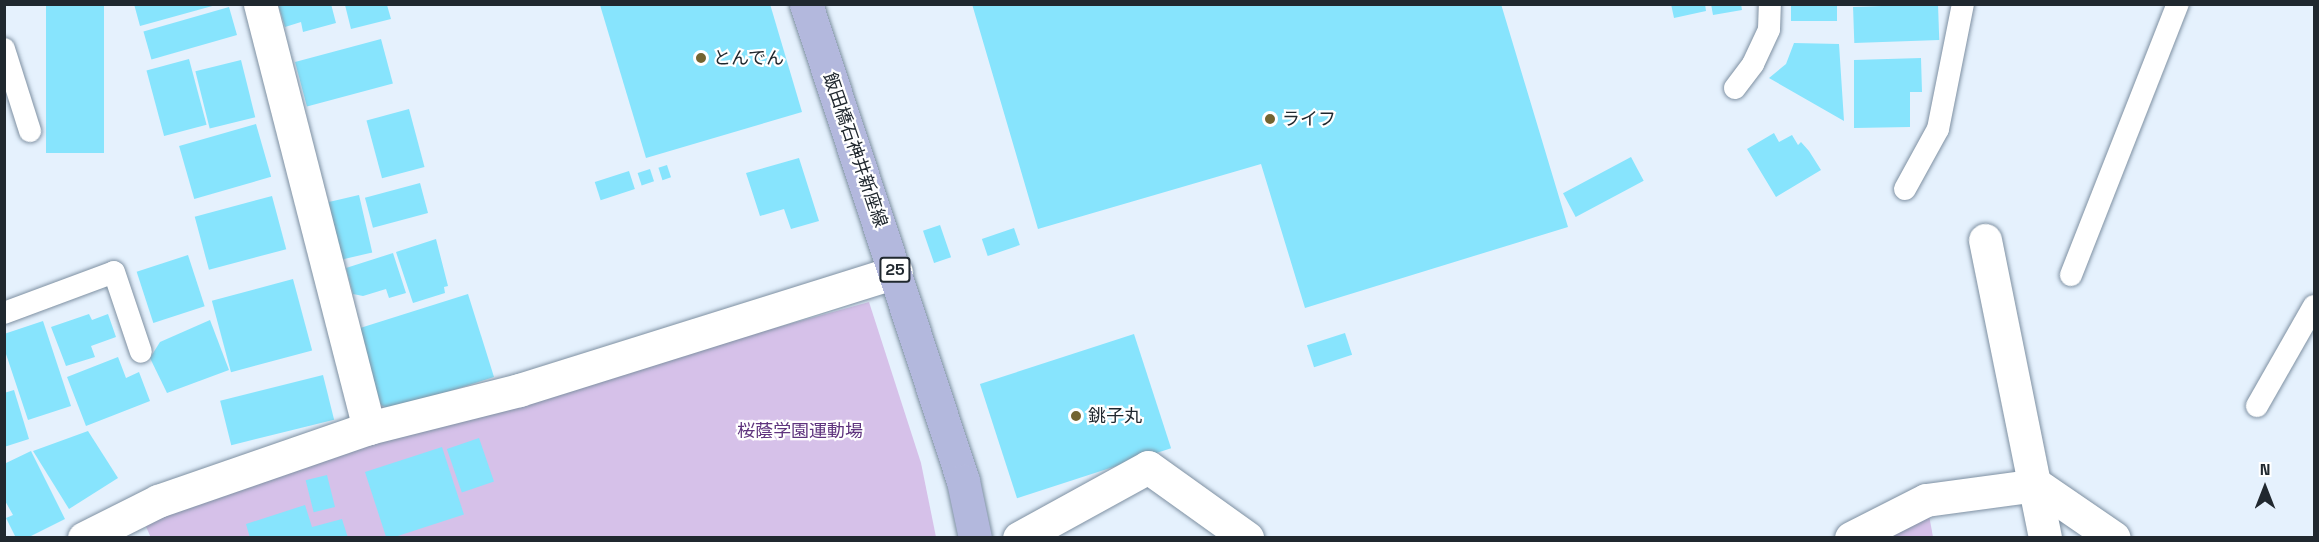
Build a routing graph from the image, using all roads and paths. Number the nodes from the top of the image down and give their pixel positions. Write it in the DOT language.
graph roads {
  1 [pos="260,4"];
  2 [pos="806,4"];
  3 [pos="1770,4"];
  4 [pos="1964,4"];
  5 [pos="2178,4"];
  6 [pos="4,49"];
  7 [pos="1735,88"];
  8 [pos="30,131"];
  9 [pos="1905,189"];
  10 [pos="1985,240"];
  11 [pos="896,272"];
  12 [pos="2071,275"];
  13 [pos="2314,306"];
  14 [pos="4,313"];
  15 [pos="141,352"];
  16 [pos="2257,406"];
  17 [pos="369,428"];
  18 [pos="2037,485"];
  19 [pos="84,537"];
  20 [pos="975,537"];
  21 [pos="1019,537"];
  22 [pos="1247,537"];
  23 [pos="1851,537"];
  24 [pos="2045,537"];
  25 [pos="2114,537"];
  1 -- 17 [label="street"];
  2 -- 11 [label="main road, 飯田橋石神井新座線 / 25"];
  3 -- 7 [label="lane"];
  4 -- 9 [label="lane"];
  5 -- 12 [label="lane"];
  6 -- 8 [label="lane"];
  10 -- 18 [label="street"];
  11 -- 17 [label="street"];
  11 -- 20 [label="main road, 飯田橋石神井新座線 / 25"];
  13 -- 16 [label="lane"];
  14 -- 15 [label="lane"];
  17 -- 19 [label="street"];
  18 -- 23 [label="street"];
  18 -- 24 [label="street"];
  18 -- 25 [label="street"];
  21 -- 22 [label="street"];
}
